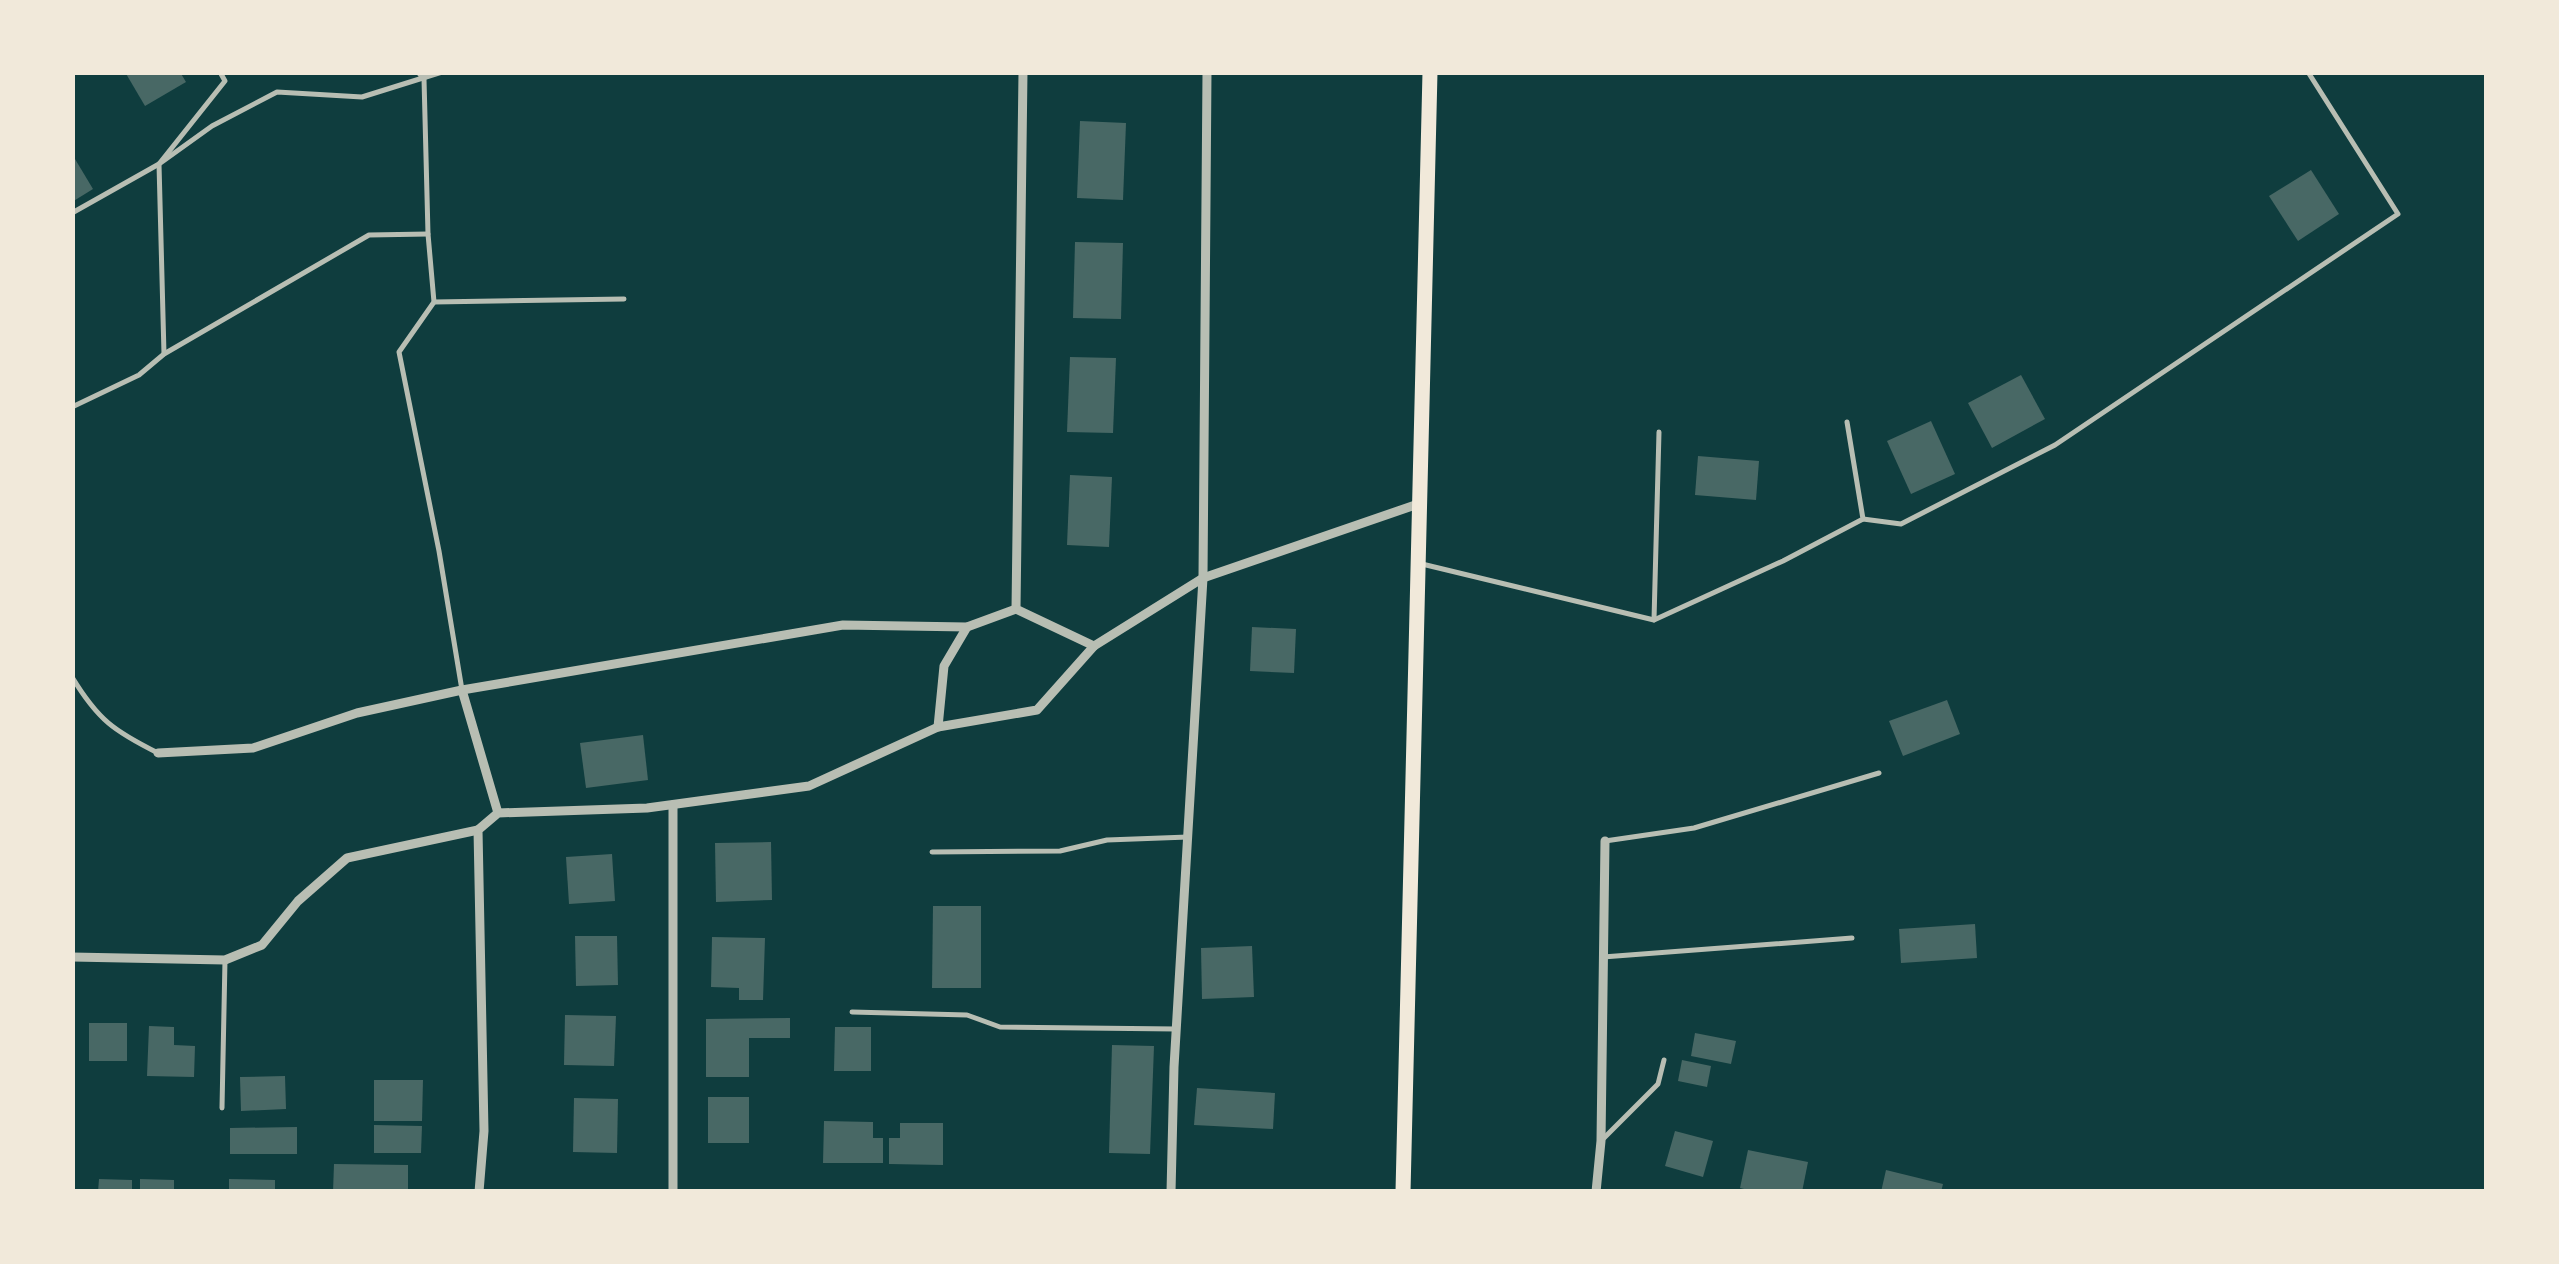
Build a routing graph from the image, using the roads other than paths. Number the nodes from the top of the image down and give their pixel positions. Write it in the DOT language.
graph roads {
  1 [pos="220,72"];
  2 [pos="418,72"];
  3 [pos="442,72"];
  4 [pos="1023,72"];
  5 [pos="1207,72"];
  6 [pos="1430,72"];
  7 [pos="2308,72"];
  8 [pos="424,80"];
  9 [pos="159,164"];
  10 [pos="72,212"];
  11 [pos="428,234"];
  12 [pos="624,298"];
  13 [pos="434,302"];
  14 [pos="164,354"];
  15 [pos="72,407"];
  16 [pos="1847,422"];
  17 [pos="1659,432"];
  18 [pos="1420,503"];
  19 [pos="1863,520"];
  20 [pos="1419,564"];
  21 [pos="1203,578"];
  22 [pos="1016,609"];
  23 [pos="1654,620"];
  24 [pos="967,627"];
  25 [pos="1094,646"];
  26 [pos="72,677"];
  27 [pos="462,690"];
  28 [pos="938,726"];
  29 [pos="158,752"];
  30 [pos="1879,772"];
  31 [pos="673,805"];
  32 [pos="498,813"];
  33 [pos="478,830"];
  34 [pos="1188,837"];
  35 [pos="1605,841"];
  36 [pos="932,852"];
  37 [pos="1852,938"];
  38 [pos="1603,957"];
  39 [pos="72,958"];
  40 [pos="225,960"];
  41 [pos="852,1012"];
  42 [pos="1176,1029"];
  43 [pos="1664,1060"];
  44 [pos="222,1108"];
  45 [pos="1600,1141"];
  46 [pos="479,1192"];
  47 [pos="673,1192"];
  48 [pos="1171,1192"];
  49 [pos="1403,1192"];
  50 [pos="1596,1192"];
  1 -- 9 [label="lane"];
  2 -- 8 [label="lane"];
  3 -- 8 [label="lane"];
  4 -- 22 [label="street"];
  5 -- 21 [label="street"];
  6 -- 18 [label="main road"];
  7 -- 19 [label="lane"];
  8 -- 9 [label="lane"];
  8 -- 11 [label="lane"];
  9 -- 10 [label="lane"];
  9 -- 14 [label="lane"];
  11 -- 13 [label="lane"];
  11 -- 14 [label="lane"];
  12 -- 13 [label="lane"];
  13 -- 27 [label="lane"];
  14 -- 15 [label="lane"];
  16 -- 19 [label="lane"];
  17 -- 23 [label="lane"];
  18 -- 20 [label="main road"];
  18 -- 21 [label="street"];
  19 -- 23 [label="lane"];
  20 -- 23 [label="lane"];
  20 -- 49 [label="main road"];
  21 -- 25 [label="street"];
  21 -- 34 [label="street"];
  22 -- 24 [label="street"];
  22 -- 25 [label="street"];
  24 -- 27 [label="street"];
  24 -- 28 [label="street"];
  25 -- 28 [label="street"];
  26 -- 29 [label="lane"];
  27 -- 29 [label="street"];
  27 -- 32 [label="street"];
  28 -- 31 [label="street"];
  30 -- 35 [label="lane"];
  31 -- 32 [label="street"];
  31 -- 47 [label="street"];
  32 -- 33 [label="street"];
  33 -- 40 [label="street"];
  33 -- 46 [label="street"];
  34 -- 36 [label="lane"];
  34 -- 42 [label="street"];
  35 -- 38 [label="street"];
  37 -- 38 [label="lane"];
  38 -- 45 [label="street"];
  39 -- 40 [label="street"];
  40 -- 44 [label="lane"];
  41 -- 42 [label="lane"];
  42 -- 48 [label="street"];
  43 -- 45 [label="lane"];
  45 -- 50 [label="street"];
}
